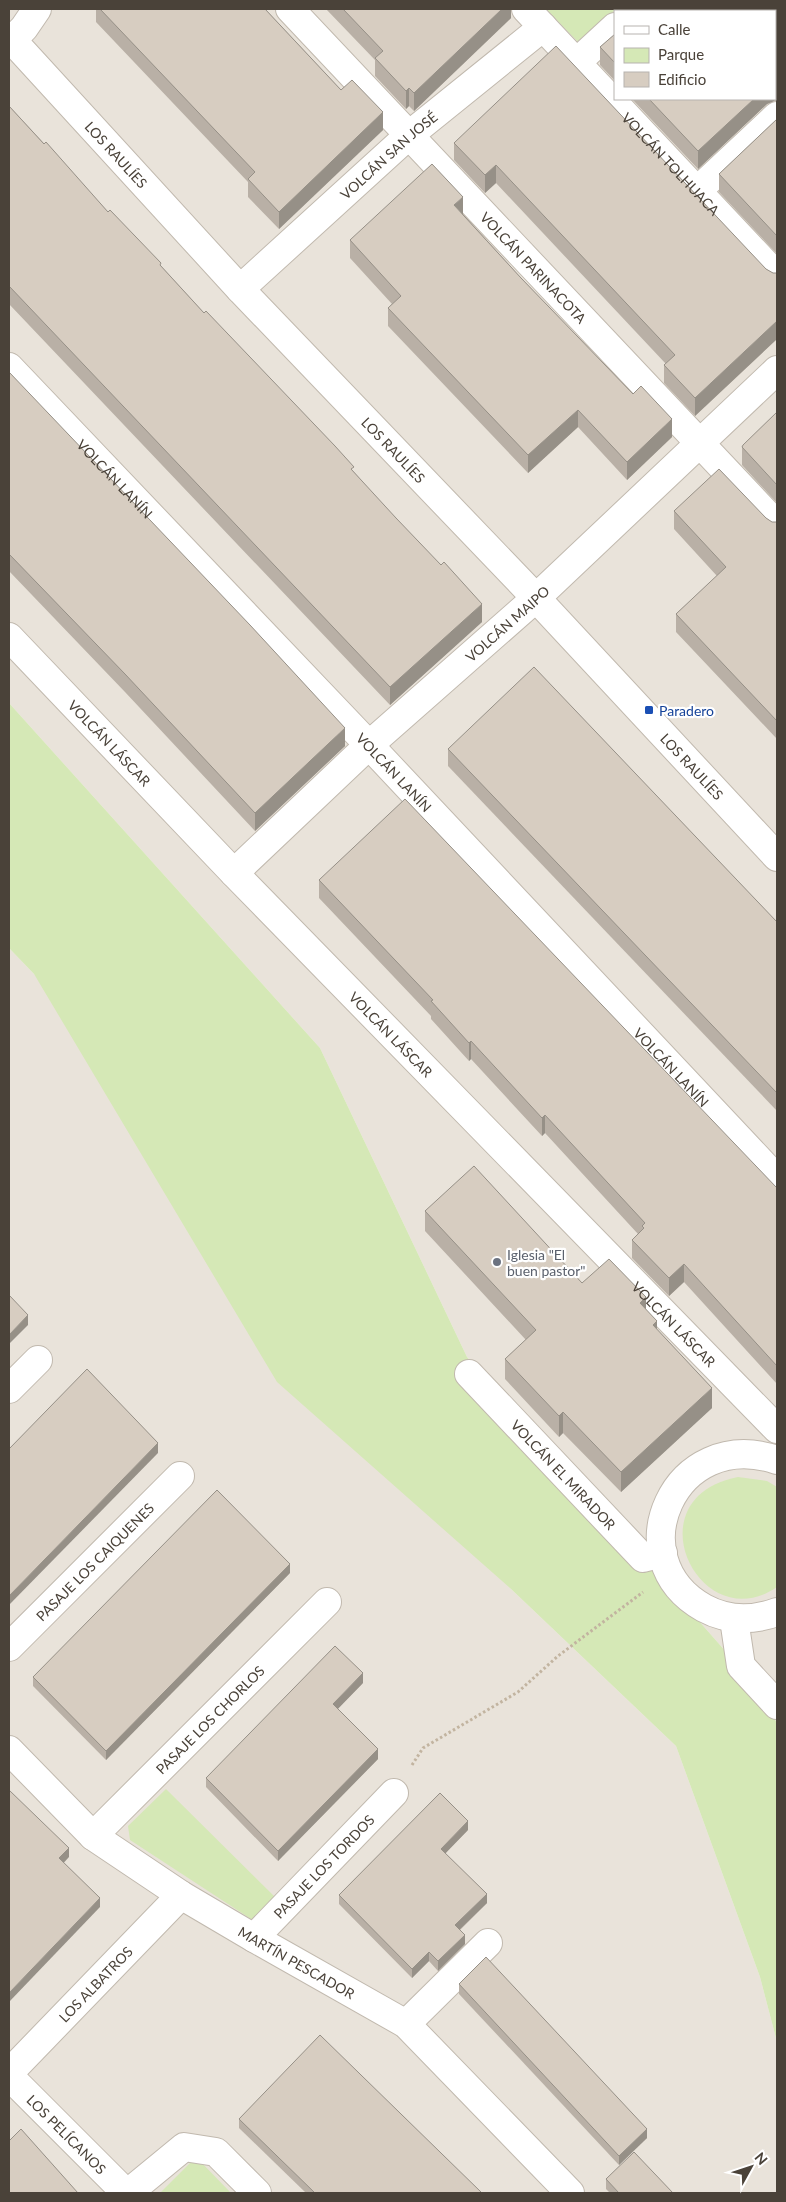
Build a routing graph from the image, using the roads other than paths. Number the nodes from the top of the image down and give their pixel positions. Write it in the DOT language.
graph roads {
  1 [pos="36,9"];
  2 [pos="290,9"];
  3 [pos="534,18"];
  4 [pos="614,28"];
  5 [pos="10,42"];
  6 [pos="576,63"];
  7 [pos="777,116"];
  8 [pos="408,136"];
  9 [pos="697,191"];
  10 [pos="777,276"];
  11 [pos="240,289"];
  12 [pos="9,367"];
  13 [pos="777,370"];
  14 [pos="700,443"];
  15 [pos="777,525"];
  16 [pos="536,598"];
  17 [pos="9,636"];
  18 [pos="369,745"];
  19 [pos="777,857"];
  20 [pos="234,873"];
  21 [pos="777,1179"];
  22 [pos="38,1360"];
  23 [pos="469,1374"];
  24 [pos="9,1389"];
  25 [pos="777,1429"];
  26 [pos="777,1460"];
  27 [pos="180,1476"];
  28 [pos="666,1562"];
  29 [pos="327,1602"];
  30 [pos="777,1612"];
  31 [pos="734,1619"];
  32 [pos="9,1647"];
  33 [pos="777,1705"];
  34 [pos="9,1750"];
  35 [pos="394,1793"];
  36 [pos="93,1836"];
  37 [pos="181,1895"];
  38 [pos="254,1938"];
  39 [pos="488,1943"];
  40 [pos="406,2024"];
  41 [pos="9,2074"];
  42 [pos="127,2193"];
  43 [pos="257,2193"];
  44 [pos="569,2193"];
  1 -- 5 [label="street, LOS RAULÍES"];
  2 -- 8 [label="street, VOLCÁN PARINACOTA"];
  3 -- 6 [label="street, VOLCÁN TOLHUACA"];
  3 -- 8 [label="street, VOLCÁN SAN JOSÉ"];
  4 -- 6 [label="street"];
  5 -- 11 [label="street, LOS RAULÍES"];
  6 -- 9 [label="street, VOLCÁN TOLHUACA"];
  7 -- 9 [label="street"];
  8 -- 11 [label="street, VOLCÁN SAN JOSÉ"];
  8 -- 14 [label="street, VOLCÁN PARINACOTA"];
  9 -- 10 [label="street, VOLCÁN TOLHUACA"];
  11 -- 16 [label="street, LOS RAULÍES"];
  12 -- 18 [label="street, VOLCÁN LANÍN"];
  13 -- 14 [label="street, VOLCÁN MAIPO"];
  14 -- 15 [label="street, VOLCÁN PARINACOTA"];
  14 -- 16 [label="street, VOLCÁN MAIPO"];
  16 -- 18 [label="street, VOLCÁN MAIPO"];
  16 -- 19 [label="street, LOS RAULÍES"];
  17 -- 20 [label="street, VOLCÁN LÁSCAR"];
  18 -- 20 [label="street, VOLCÁN MAIPO"];
  18 -- 21 [label="street, VOLCÁN LANÍN"];
  20 -- 25 [label="street, VOLCÁN LÁSCAR"];
  22 -- 24 [label="street"];
  23 -- 28 [label="street, VOLCÁN EL MIRADOR"];
  26 -- 28 [label="street"];
  27 -- 32 [label="street, PASAJE LOS CAIQUENES"];
  28 -- 31 [label="street"];
  29 -- 36 [label="street, PASAJE LOS CHORLOS"];
  30 -- 31 [label="street"];
  31 -- 33 [label="street"];
  34 -- 36 [label="street, MARTÍN PESCADOR"];
  35 -- 38 [label="street, PASAJE LOS TORDOS"];
  36 -- 37 [label="street, MARTÍN PESCADOR"];
  37 -- 38 [label="street, MARTÍN PESCADOR"];
  37 -- 41 [label="street, LOS ALBATROS"];
  38 -- 40 [label="street, MARTÍN PESCADOR"];
  39 -- 40 [label="street"];
  40 -- 44 [label="street, MARTÍN PESCADOR"];
  41 -- 42 [label="street, LOS PELÍCANOS"];
  42 -- 43 [label="street"];
}
